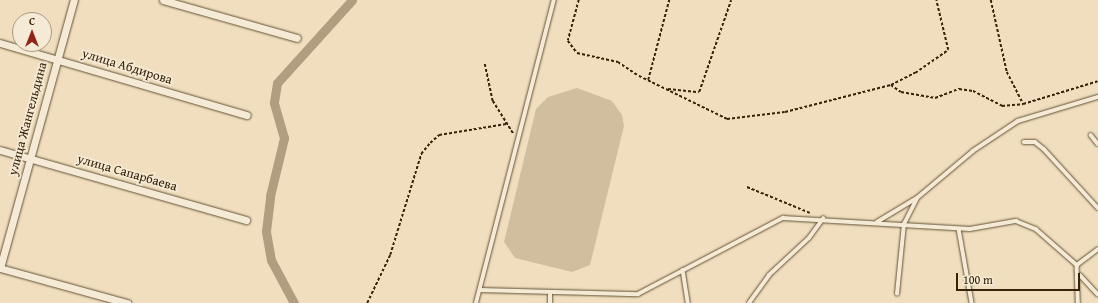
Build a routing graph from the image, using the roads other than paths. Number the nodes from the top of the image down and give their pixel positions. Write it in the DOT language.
graph roads {
  1 [pos="74,0"];
  2 [pos="163,0"];
  3 [pos="554,0"];
  4 [pos="297,38"];
  5 [pos="0,43"];
  6 [pos="58,59"];
  7 [pos="1098,97"];
  8 [pos="247,115"];
  9 [pos="1091,135"];
  10 [pos="1024,142"];
  11 [pos="1098,144"];
  12 [pos="0,150"];
  13 [pos="30,157"];
  14 [pos="917,198"];
  15 [pos="1098,208"];
  16 [pos="823,219"];
  17 [pos="246,220"];
  18 [pos="876,222"];
  19 [pos="904,224"];
  20 [pos="958,229"];
  21 [pos="1098,248"];
  22 [pos="1077,265"];
  23 [pos="0,268"];
  24 [pos="683,270"];
  25 [pos="1080,274"];
  26 [pos="480,290"];
  27 [pos="550,294"];
  28 [pos="897,294"];
  29 [pos="1098,294"];
  30 [pos="127,303"];
  31 [pos="476,303"];
  32 [pos="550,303"];
  33 [pos="688,303"];
  34 [pos="749,303"];
  35 [pos="972,303"];
  36 [pos="1078,303"];
  1 -- 6 [label="street, улица Жангельдина"];
  2 -- 4 [label="street"];
  3 -- 26 [label="lane"];
  5 -- 6 [label="street, улица Абдирова"];
  6 -- 8 [label="street, улица Абдирова"];
  6 -- 13 [label="street, улица Жангельдина"];
  7 -- 14 [label="lane"];
  9 -- 11 [label="lane"];
  10 -- 15 [label="lane"];
  12 -- 13 [label="street, улица Сапарбаева"];
  13 -- 17 [label="street, улица Сапарбаева"];
  13 -- 23 [label="street, улица Жангельдина"];
  14 -- 18 [label="lane"];
  14 -- 19 [label="lane"];
  16 -- 18 [label="lane"];
  16 -- 24 [label="lane"];
  16 -- 34 [label="lane"];
  18 -- 19 [label="lane"];
  19 -- 20 [label="lane"];
  19 -- 28 [label="lane"];
  20 -- 22 [label="lane"];
  20 -- 35 [label="lane"];
  21 -- 22 [label="lane"];
  22 -- 25 [label="lane"];
  23 -- 30 [label="street"];
  24 -- 27 [label="lane"];
  24 -- 33 [label="lane"];
  25 -- 29 [label="lane"];
  25 -- 36 [label="lane"];
  26 -- 27 [label="lane"];
  26 -- 31 [label="lane"];
  27 -- 32 [label="lane"];
}
